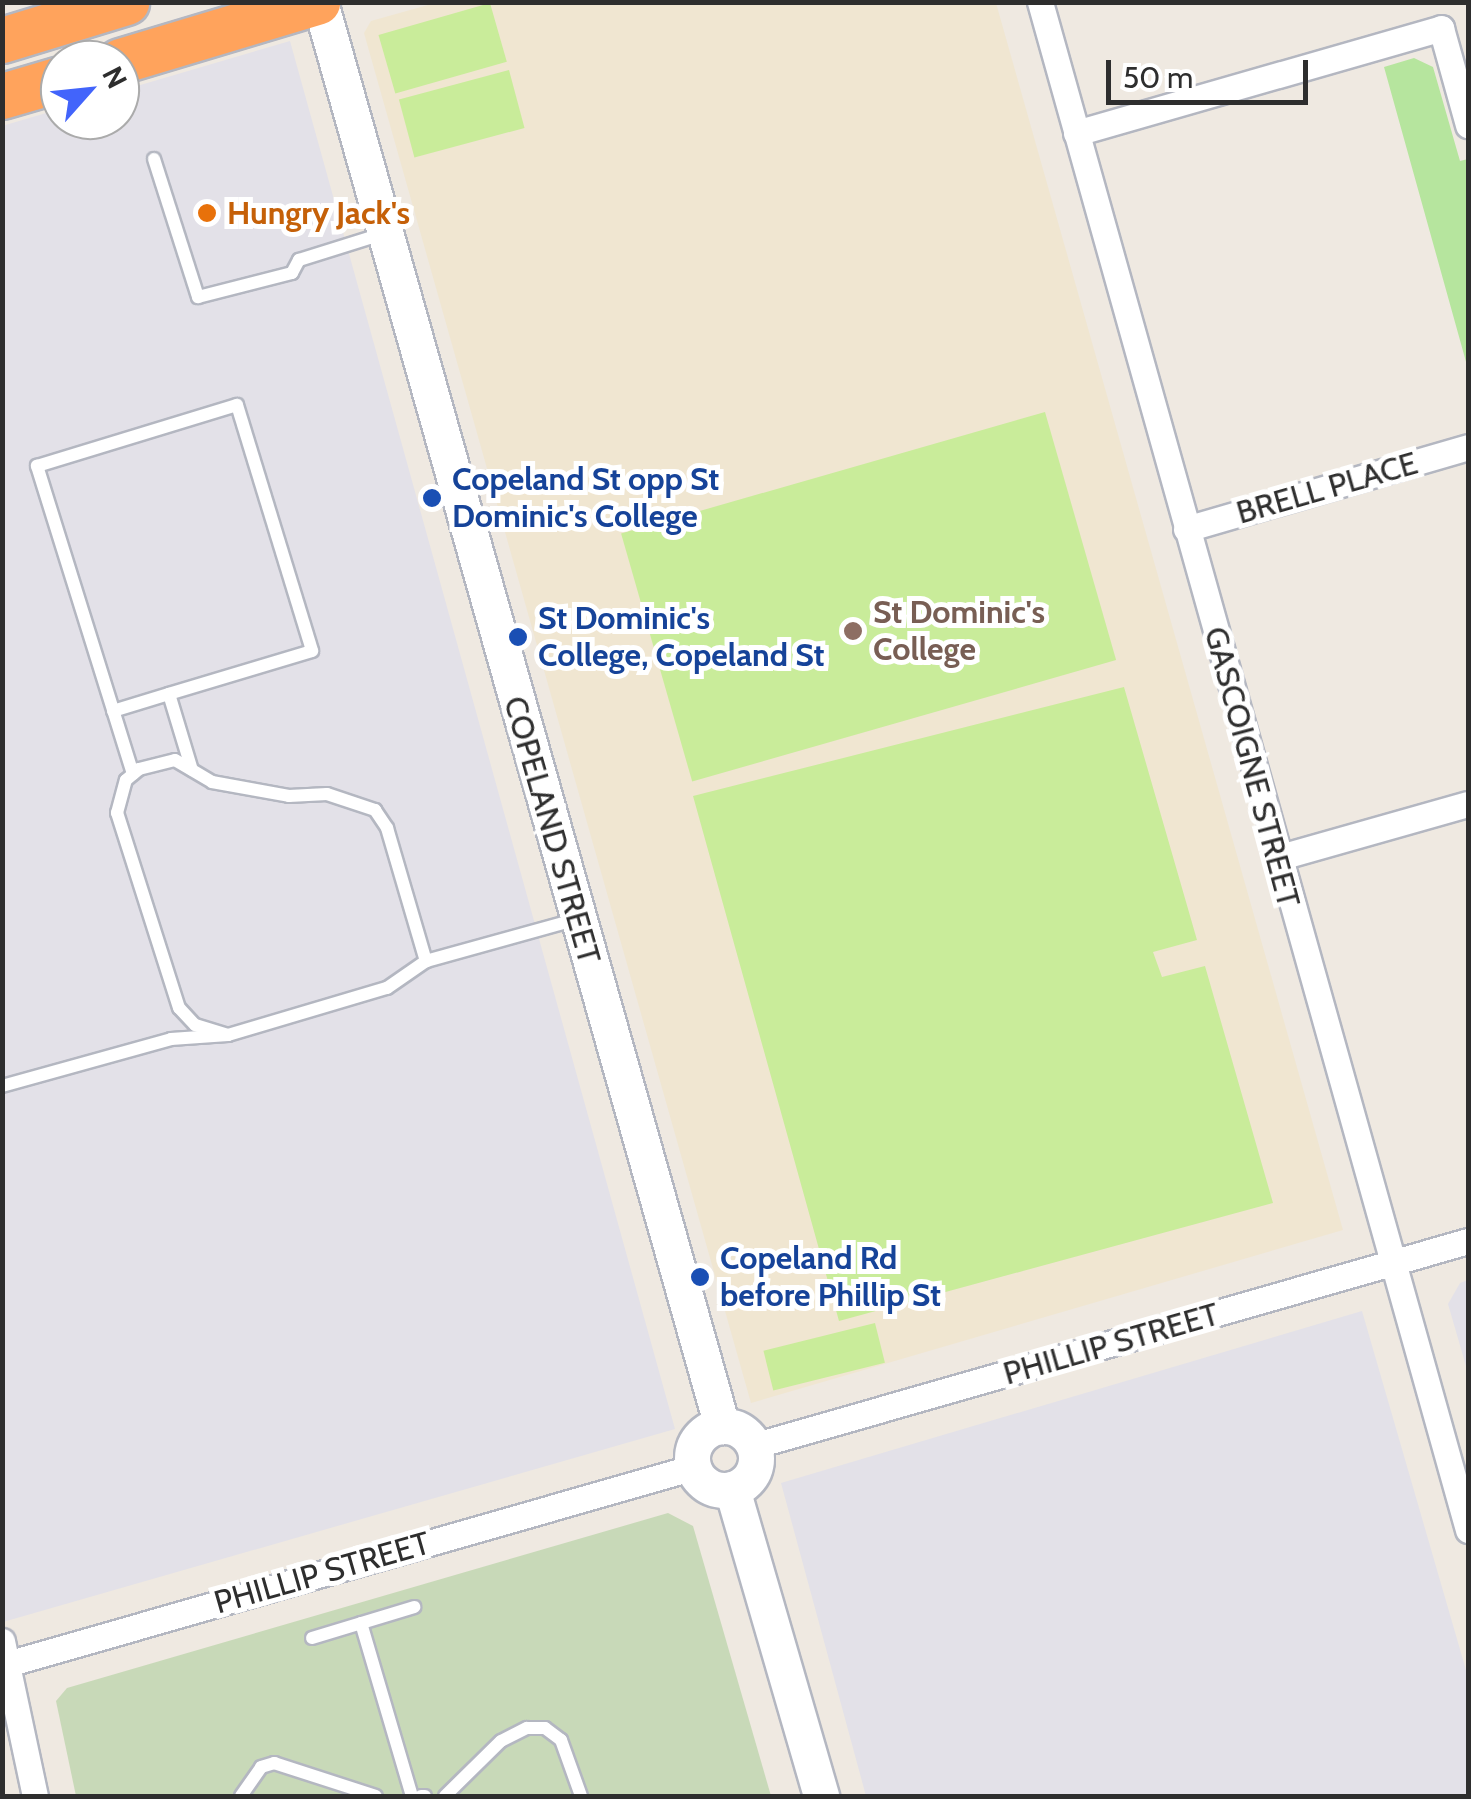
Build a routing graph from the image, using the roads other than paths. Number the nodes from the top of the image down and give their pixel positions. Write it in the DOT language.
graph roads {
  1 [pos="126,2"];
  2 [pos="318,2"];
  3 [pos="1040,2"];
  4 [pos="2,40"];
  5 [pos="140,56"];
  6 [pos="40,85"];
  7 [pos="2,96"];
  8 [pos="1468,125"];
  9 [pos="1076,133"];
  10 [pos="154,159"];
  11 [pos="382,234"];
  12 [pos="1468,447"];
  13 [pos="1186,530"];
  14 [pos="169,694"];
  15 [pos="113,711"];
  16 [pos="192,770"];
  17 [pos="133,774"];
  18 [pos="1468,804"];
  19 [pos="1277,858"];
  20 [pos="577,919"];
  21 [pos="426,961"];
  22 [pos="228,1035"];
  23 [pos="2,1086"];
  24 [pos="1468,1241"];
  25 [pos="1390,1264"];
  26 [pos="722,1426"];
  27 [pos="754,1446"];
  28 [pos="694,1467"];
  29 [pos="732,1489"];
  30 [pos="1468,1530"];
  31 [pos="414,1607"];
  32 [pos="361,1623"];
  33 [pos="312,1638"];
  34 [pos="5,1652"];
  35 [pos="35,1796"];
  36 [pos="242,1796"];
  37 [pos="376,1796"];
  38 [pos="412,1796"];
  39 [pos="445,1796"];
  40 [pos="581,1796"];
  41 [pos="820,1796"];
  1 -- 4 [label="highway"];
  2 -- 5 [label="highway"];
  2 -- 11 [label="street, COPELAND STREET"];
  3 -- 9 [label="street, GASCOIGNE STREET"];
  6 -- 7 [label="highway"];
  8 -- 9 [label="street"];
  9 -- 13 [label="street, GASCOIGNE STREET"];
  10 -- 11 [label="lane"];
  11 -- 20 [label="street, COPELAND STREET"];
  12 -- 13 [label="street, BRELL PLACE"];
  13 -- 19 [label="street, GASCOIGNE STREET"];
  14 -- 15 [label="lane"];
  14 -- 15 [label="lane"];
  14 -- 16 [label="lane"];
  15 -- 17 [label="lane"];
  16 -- 17 [label="lane"];
  16 -- 21 [label="lane"];
  17 -- 22 [label="lane"];
  18 -- 19 [label="street"];
  19 -- 25 [label="street, GASCOIGNE STREET"];
  20 -- 21 [label="lane"];
  20 -- 26 [label="street, COPELAND STREET"];
  21 -- 22 [label="lane"];
  22 -- 23 [label="lane"];
  24 -- 25 [label="street, PHILLIP STREET"];
  25 -- 27 [label="street, PHILLIP STREET"];
  25 -- 30 [label="street, GASCOIGNE STREET"];
  26 -- 27 [label="street"];
  26 -- 28 [label="street"];
  27 -- 29 [label="street"];
  28 -- 29 [label="street"];
  28 -- 34 [label="street, PHILLIP STREET"];
  29 -- 41 [label="street"];
  31 -- 32 [label="lane"];
  32 -- 33 [label="lane"];
  32 -- 38 [label="lane"];
  34 -- 35 [label="street"];
  36 -- 37 [label="lane"];
  39 -- 40 [label="lane"];
}
